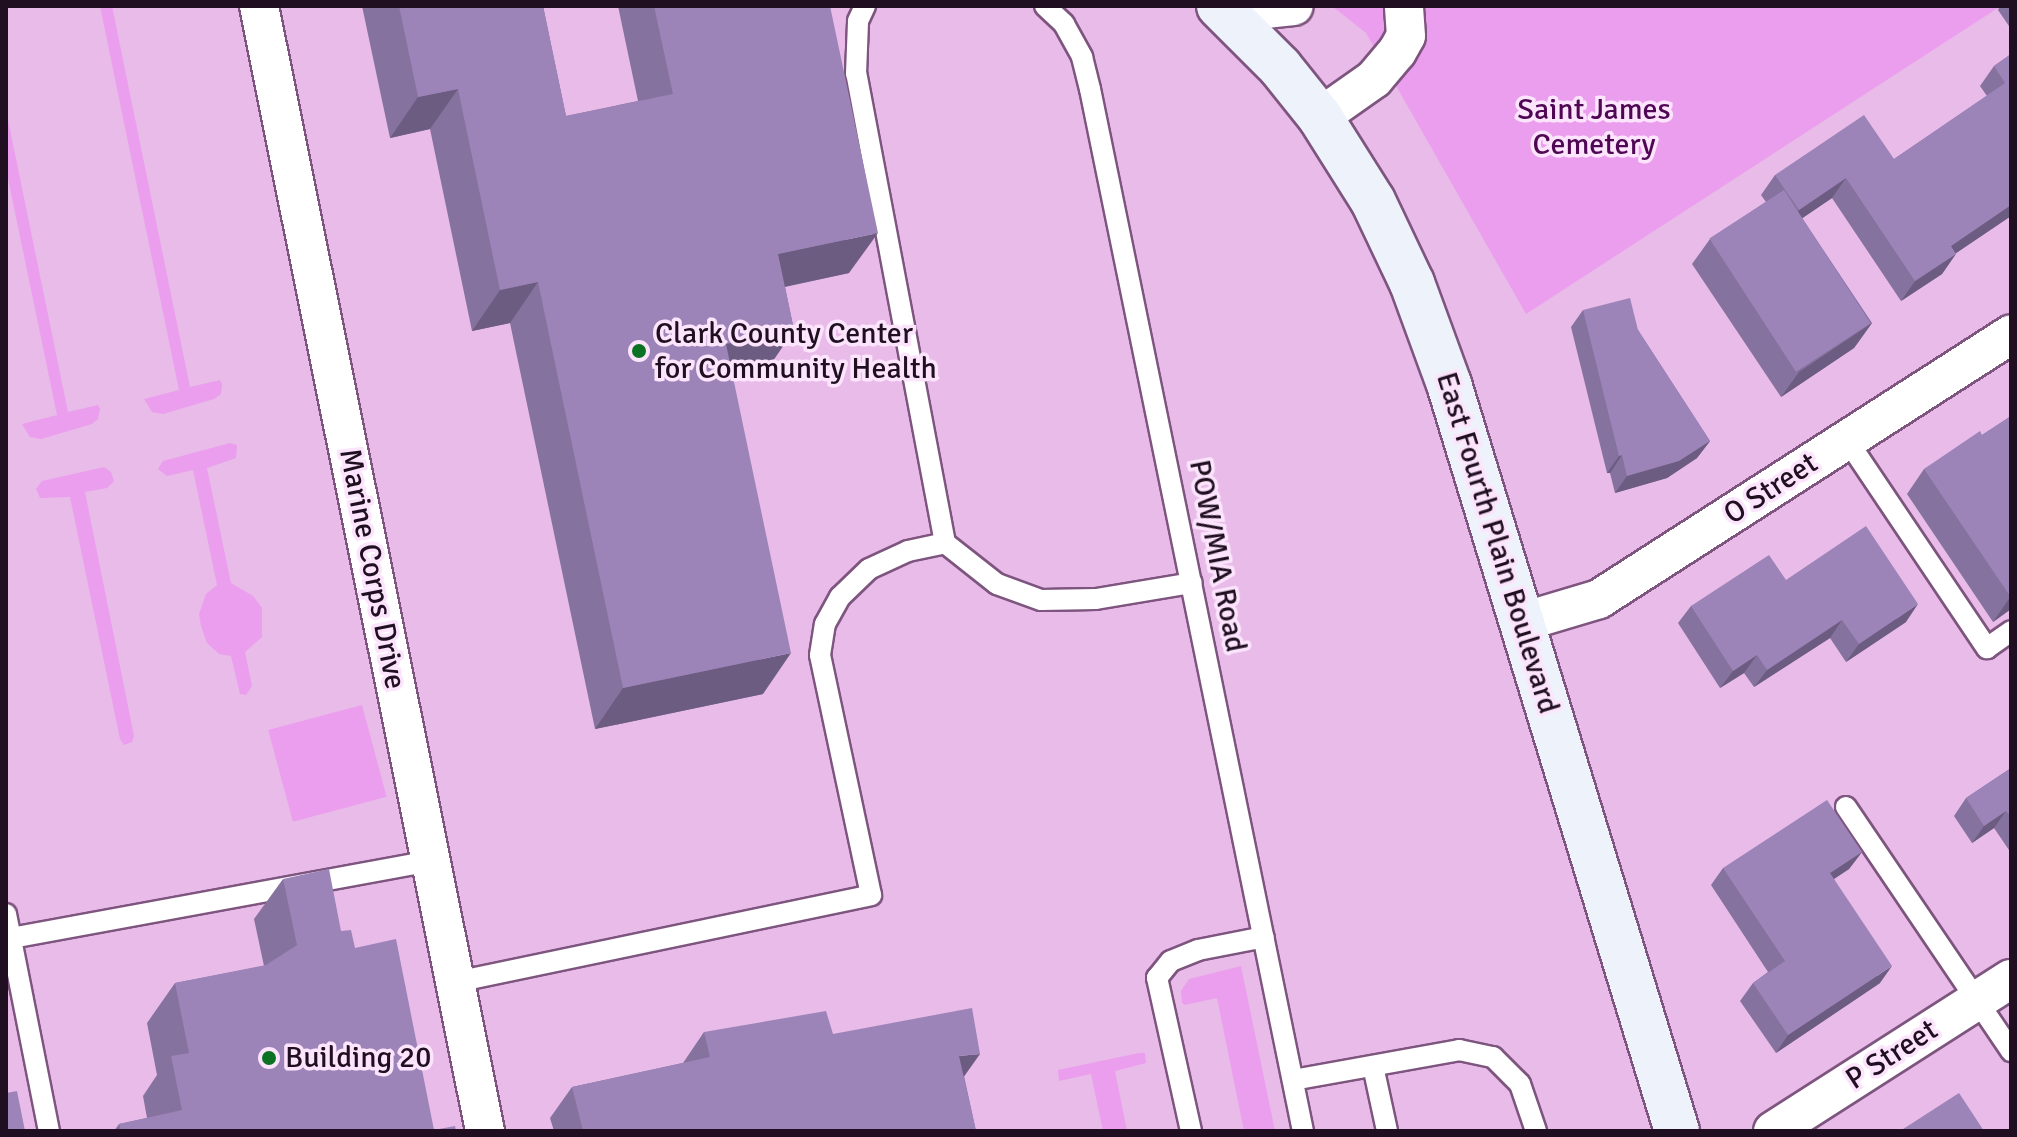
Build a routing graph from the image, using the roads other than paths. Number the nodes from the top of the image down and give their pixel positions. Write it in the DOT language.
graph roads {
  1 [pos="259,6"];
  2 [pos="865,6"];
  3 [pos="1045,6"];
  4 [pos="1294,6"];
  5 [pos="1404,6"];
  6 [pos="1223,10"];
  7 [pos="1320,117"];
  8 [pos="2011,334"];
  9 [pos="1847,440"];
  10 [pos="945,543"];
  11 [pos="1192,583"];
  12 [pos="1522,622"];
  13 [pos="2011,631"];
  14 [pos="1846,807"];
  15 [pos="431,861"];
  16 [pos="6,914"];
  17 [pos="1264,937"];
  18 [pos="11,938"];
  19 [pos="2011,979"];
  20 [pos="456,982"];
  21 [pos="1976,1001"];
  22 [pos="2011,1051"];
  23 [pos="1373,1066"];
  24 [pos="1293,1080"];
  25 [pos="49,1131"];
  26 [pos="485,1131"];
  27 [pos="1191,1131"];
  28 [pos="1303,1131"];
  29 [pos="1387,1131"];
  30 [pos="1536,1131"];
  31 [pos="1677,1131"];
  32 [pos="1773,1131"];
  1 -- 15 [label="street, Marine Corps Drive"];
  2 -- 10 [label="lane"];
  3 -- 11 [label="lane, POW/MIA Road"];
  4 -- 6 [label="street"];
  5 -- 7 [label="street"];
  6 -- 7 [label="main road, East Fourth Plain Boulevard"];
  7 -- 12 [label="main road, East Fourth Plain Boulevard"];
  8 -- 9 [label="street, O Street"];
  9 -- 12 [label="street, O Street"];
  9 -- 13 [label="lane"];
  10 -- 11 [label="lane"];
  10 -- 20 [label="lane"];
  11 -- 17 [label="lane, POW/MIA Road"];
  12 -- 31 [label="main road, East Fourth Plain Boulevard"];
  14 -- 21 [label="lane"];
  15 -- 18 [label="lane"];
  15 -- 20 [label="street, Marine Corps Drive"];
  16 -- 18 [label="lane"];
  17 -- 24 [label="lane, POW/MIA Road"];
  17 -- 27 [label="lane"];
  18 -- 25 [label="lane"];
  19 -- 21 [label="street, P Street"];
  20 -- 26 [label="street, Marine Corps Drive"];
  21 -- 22 [label="lane"];
  21 -- 32 [label="street, P Street"];
  23 -- 24 [label="lane"];
  23 -- 29 [label="lane"];
  23 -- 30 [label="lane"];
  24 -- 28 [label="lane, POW/MIA Road"];
}
